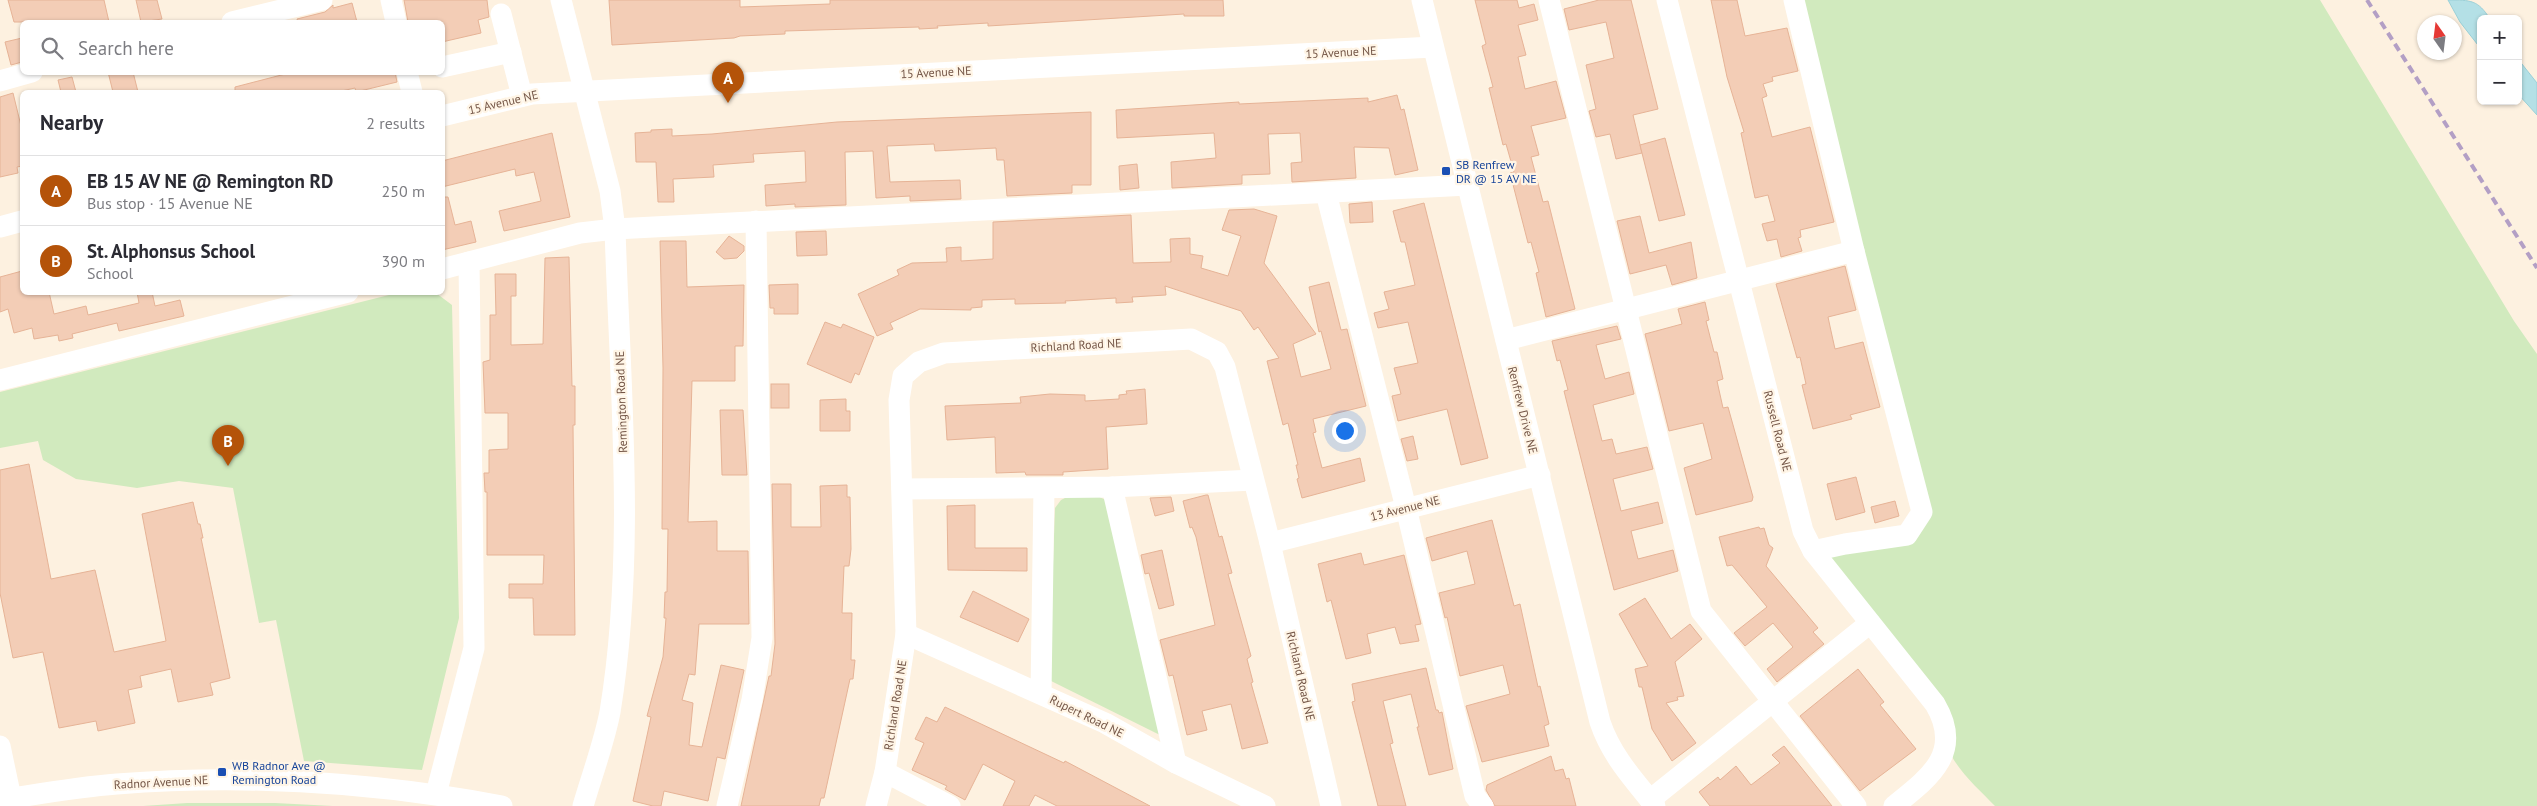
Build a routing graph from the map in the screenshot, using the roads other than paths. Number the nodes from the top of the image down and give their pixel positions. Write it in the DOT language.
graph roads {
  1 [pos="322,0"];
  2 [pos="390,0"];
  3 [pos="561,0"];
  4 [pos="1422,0"];
  5 [pos="1550,0"];
  6 [pos="1667,0"];
  7 [pos="1794,0"];
  8 [pos="501,14"];
  9 [pos="240,20"];
  10 [pos="395,20"];
  11 [pos="1433,47"];
  12 [pos="511,52"];
  13 [pos="445,67"];
  14 [pos="20,75"];
  15 [pos="408,75"];
  16 [pos="0,80"];
  17 [pos="412,90"];
  18 [pos="584,91"];
  19 [pos="522,96"];
  20 [pos="445,115"];
  21 [pos="1468,185"];
  22 [pos="1326,193"];
  23 [pos="756,221"];
  24 [pos="20,222"];
  25 [pos="0,227"];
  26 [pos="615,229"];
  27 [pos="1854,251"];
  28 [pos="469,262"];
  29 [pos="445,267"];
  30 [pos="1739,282"];
  31 [pos="336,295"];
  32 [pos="1628,309"];
  33 [pos="1506,340"];
  34 [pos="0,380"];
  35 [pos="1540,475"];
  36 [pos="1253,480"];
  37 [pos="1112,487"];
  38 [pos="1044,488"];
  39 [pos="902,489"];
  40 [pos="1406,508"];
  41 [pos="1270,542"];
  42 [pos="1814,552"];
  43 [pos="1870,623"];
  44 [pos="906,634"];
  45 [pos="1041,694"];
  46 [pos="1772,702"];
  47 [pos="0,746"];
  48 [pos="1176,763"];
  49 [pos="885,772"];
  50 [pos="436,794"];
  51 [pos="6,799"];
  52 [pos="1653,803"];
  53 [pos="502,806"];
  54 [pos="583,806"];
  55 [pos="727,806"];
  56 [pos="876,806"];
  57 [pos="950,806"];
  58 [pos="1265,806"];
  59 [pos="1331,806"];
  60 [pos="1483,806"];
  61 [pos="1856,806"];
  62 [pos="1894,806"];
  1 -- 9 [label="street"];
  2 -- 10 [label="street"];
  3 -- 18 [label="street, Remington Road NE"];
  4 -- 11 [label="street, Renfrew Drive NE"];
  5 -- 32 [label="street"];
  6 -- 30 [label="street, Russell Road NE"];
  7 -- 27 [label="street"];
  8 -- 12 [label="street"];
  11 -- 18 [label="street, 15 Avenue NE"];
  11 -- 21 [label="street, Renfrew Drive NE"];
  12 -- 13 [label="street"];
  12 -- 19 [label="street"];
  14 -- 16 [label="street"];
  15 -- 17 [label="street"];
  18 -- 19 [label="street, 15 Avenue NE"];
  18 -- 26 [label="street, Remington Road NE"];
  19 -- 20 [label="street, 15 Avenue NE"];
  21 -- 22 [label="street"];
  21 -- 33 [label="street, Renfrew Drive NE"];
  22 -- 23 [label="street"];
  22 -- 40 [label="street"];
  23 -- 26 [label="street"];
  23 -- 55 [label="street"];
  24 -- 25 [label="street"];
  26 -- 28 [label="street"];
  26 -- 54 [label="street, Remington Road NE"];
  27 -- 30 [label="street"];
  27 -- 42 [label="street"];
  28 -- 29 [label="street"];
  28 -- 50 [label="street"];
  30 -- 32 [label="street"];
  30 -- 42 [label="street, Russell Road NE"];
  31 -- 34 [label="street"];
  32 -- 33 [label="street"];
  32 -- 46 [label="street"];
  33 -- 35 [label="street, Renfrew Drive NE"];
  35 -- 40 [label="street, 13 Avenue NE"];
  35 -- 52 [label="street, Renfrew Drive NE"];
  36 -- 37 [label="street"];
  36 -- 39 [label="street, Richland Road NE"];
  36 -- 41 [label="street, Richland Road NE"];
  37 -- 38 [label="street"];
  37 -- 48 [label="street"];
  38 -- 39 [label="street"];
  38 -- 45 [label="street"];
  39 -- 44 [label="street, Richland Road NE"];
  40 -- 41 [label="street, 13 Avenue NE"];
  40 -- 60 [label="street"];
  41 -- 59 [label="street, Richland Road NE"];
  42 -- 43 [label="street, Russell Road NE"];
  43 -- 46 [label="street"];
  43 -- 62 [label="street, Russell Road NE"];
  44 -- 45 [label="street, Rupert Road NE"];
  44 -- 49 [label="street, Richland Road NE"];
  45 -- 48 [label="street, Rupert Road NE"];
  46 -- 52 [label="street"];
  46 -- 61 [label="street"];
  47 -- 51 [label="street"];
  48 -- 58 [label="street, Rupert Road NE"];
  49 -- 56 [label="street, Richland Road NE"];
  49 -- 57 [label="street"];
  50 -- 51 [label="street, Radnor Avenue NE"];
  50 -- 53 [label="street, Radnor Avenue NE"];
}
